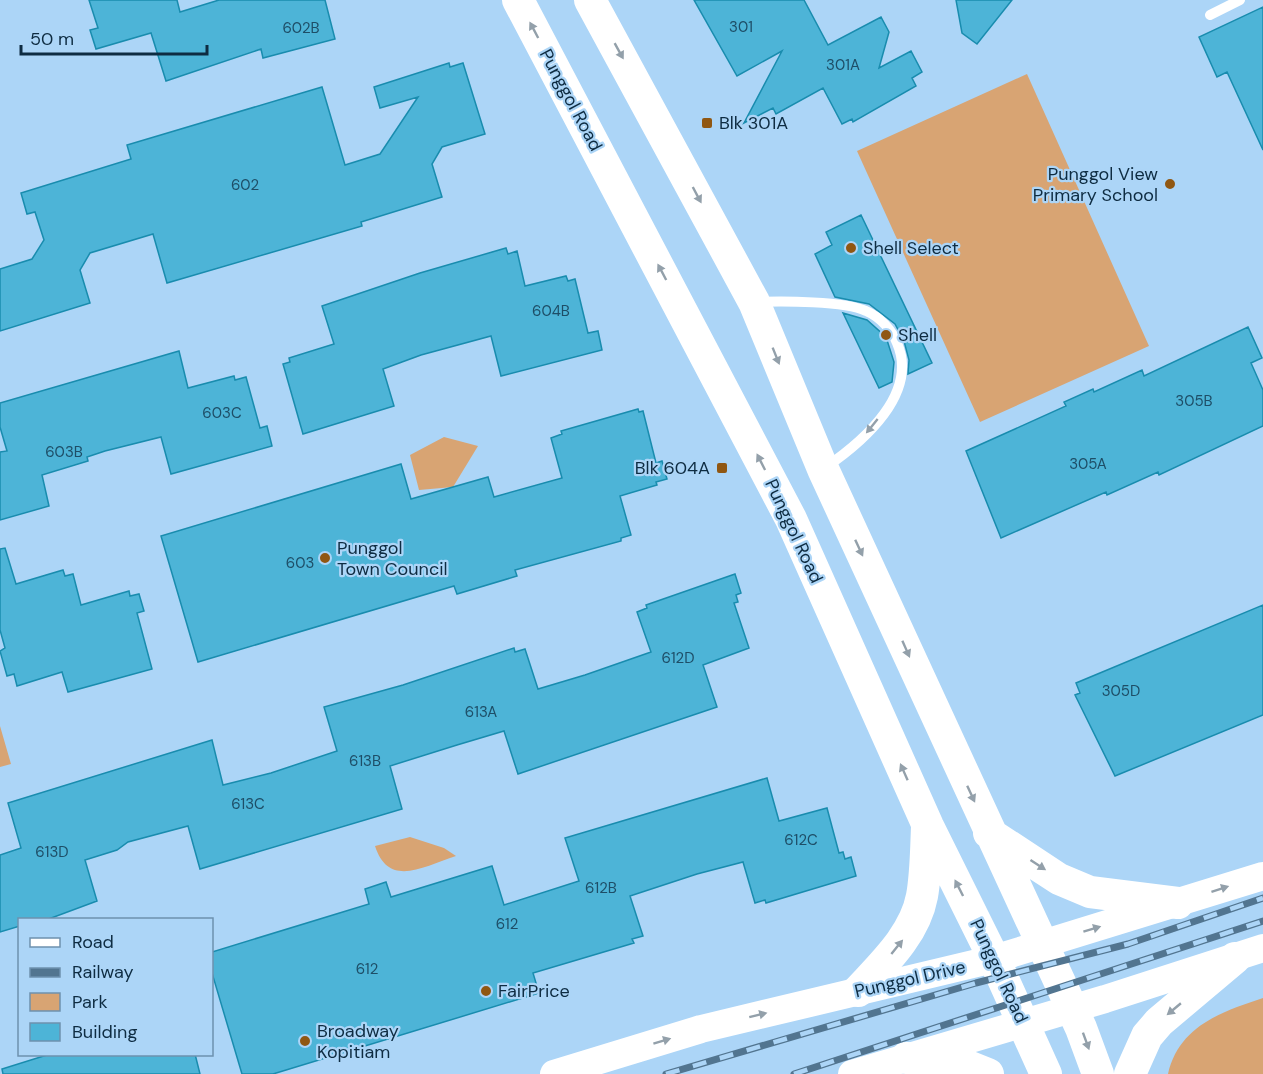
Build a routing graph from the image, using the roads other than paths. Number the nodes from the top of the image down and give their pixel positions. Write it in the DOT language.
graph roads {
  1 [pos="518,0"];
  2 [pos="591,0"];
  3 [pos="1240,0"];
  4 [pos="1210,15"];
  5 [pos="754,302"];
  6 [pos="823,469"];
  7 [pos="927,826"];
  8 [pos="989,833"];
  9 [pos="1263,876"];
  10 [pos="1178,903"];
  11 [pos="1041,944"];
  12 [pos="1249,953"];
  13 [pos="994,959"];
  14 [pos="858,991"];
  15 [pos="1072,1009"];
  16 [pos="1024,1024"];
  17 [pos="906,1058"];
  18 [pos="554,1074"];
  19 [pos="852,1074"];
  20 [pos="988,1074"];
  21 [pos="1046,1074"];
  22 [pos="1098,1074"];
  23 [pos="1130,1074"];
  7 -- 1 [label="main road, Punggol Road, one-way"];
  2 -- 5 [label="main road, one-way"];
  3 -- 4 [label="lane"];
  5 -- 6 [label="main road, one-way"];
  5 -- 6 [label="lane, one-way"];
  6 -- 8 [label="main road, one-way"];
  13 -- 7 [label="main road, Punggol Road, one-way"];
  14 -- 7 [label="main road, one-way"];
  8 -- 10 [label="main road, one-way"];
  8 -- 11 [label="main road"];
  10 -- 9 [label="street, Punggol Drive, one-way"];
  11 -- 10 [label="street, Punggol Drive, one-way"];
  11 -- 13 [label="street, Punggol Drive"];
  11 -- 15 [label="main road"];
  12 -- 15 [label="street"];
  12 -- 23 [label="main road, one-way"];
  13 -- 14 [label="street, Punggol Drive"];
  13 -- 16 [label="main road, Punggol Road"];
  18 -- 14 [label="street, Punggol Drive, one-way"];
  15 -- 16 [label="street"];
  15 -- 22 [label="main road, one-way"];
  16 -- 17 [label="street"];
  16 -- 21 [label="main road, Punggol Road"];
  17 -- 19 [label="street"];
  17 -- 20 [label="main road"];
}
